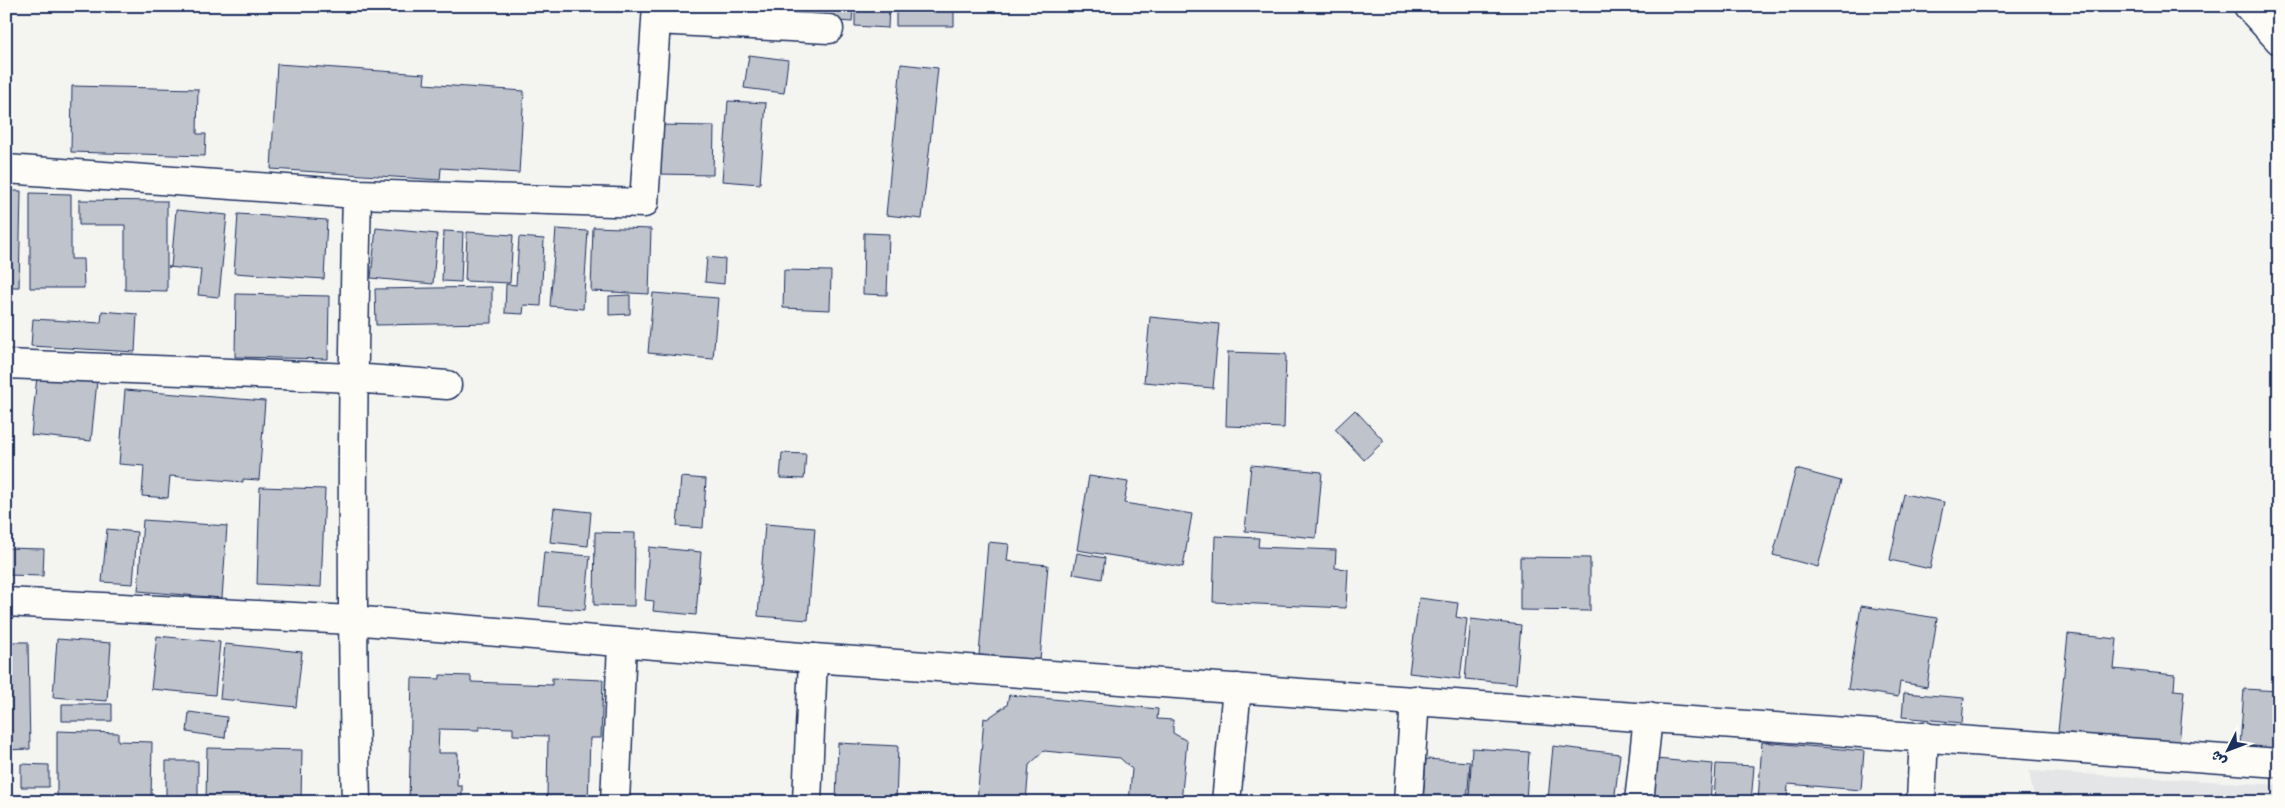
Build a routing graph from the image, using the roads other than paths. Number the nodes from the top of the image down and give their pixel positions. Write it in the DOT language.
graph roads {
  1 [pos="2248,6"];
  2 [pos="657,13"];
  3 [pos="829,28"];
  4 [pos="2279,40"];
  5 [pos="6,169"];
  6 [pos="357,194"];
  7 [pos="6,364"];
  8 [pos="353,378"];
  9 [pos="447,386"];
  10 [pos="6,602"];
  11 [pos="351,620"];
  12 [pos="622,644"];
  13 [pos="813,658"];
  14 [pos="1237,688"];
  15 [pos="1415,700"];
  16 [pos="1648,717"];
  17 [pos="1924,736"];
  18 [pos="2279,763"];
  19 [pos="356,802"];
  20 [pos="615,802"];
  21 [pos="808,802"];
  22 [pos="1226,802"];
  23 [pos="1408,802"];
  24 [pos="1639,802"];
  25 [pos="1921,802"];
  1 -- 4 [label="main road"];
  2 -- 3 [label="main road"];
  2 -- 6 [label="main road"];
  5 -- 6 [label="main road"];
  6 -- 8 [label="main road"];
  7 -- 8 [label="main road"];
  8 -- 9 [label="main road"];
  8 -- 11 [label="main road"];
  10 -- 11 [label="main road"];
  11 -- 12 [label="main road"];
  11 -- 19 [label="main road"];
  12 -- 13 [label="main road"];
  12 -- 20 [label="main road"];
  13 -- 14 [label="main road"];
  13 -- 21 [label="main road"];
  14 -- 15 [label="main road"];
  14 -- 22 [label="main road"];
  15 -- 16 [label="main road"];
  15 -- 23 [label="main road"];
  16 -- 17 [label="main road"];
  16 -- 24 [label="main road"];
  17 -- 18 [label="main road"];
  17 -- 25 [label="main road"];
}
